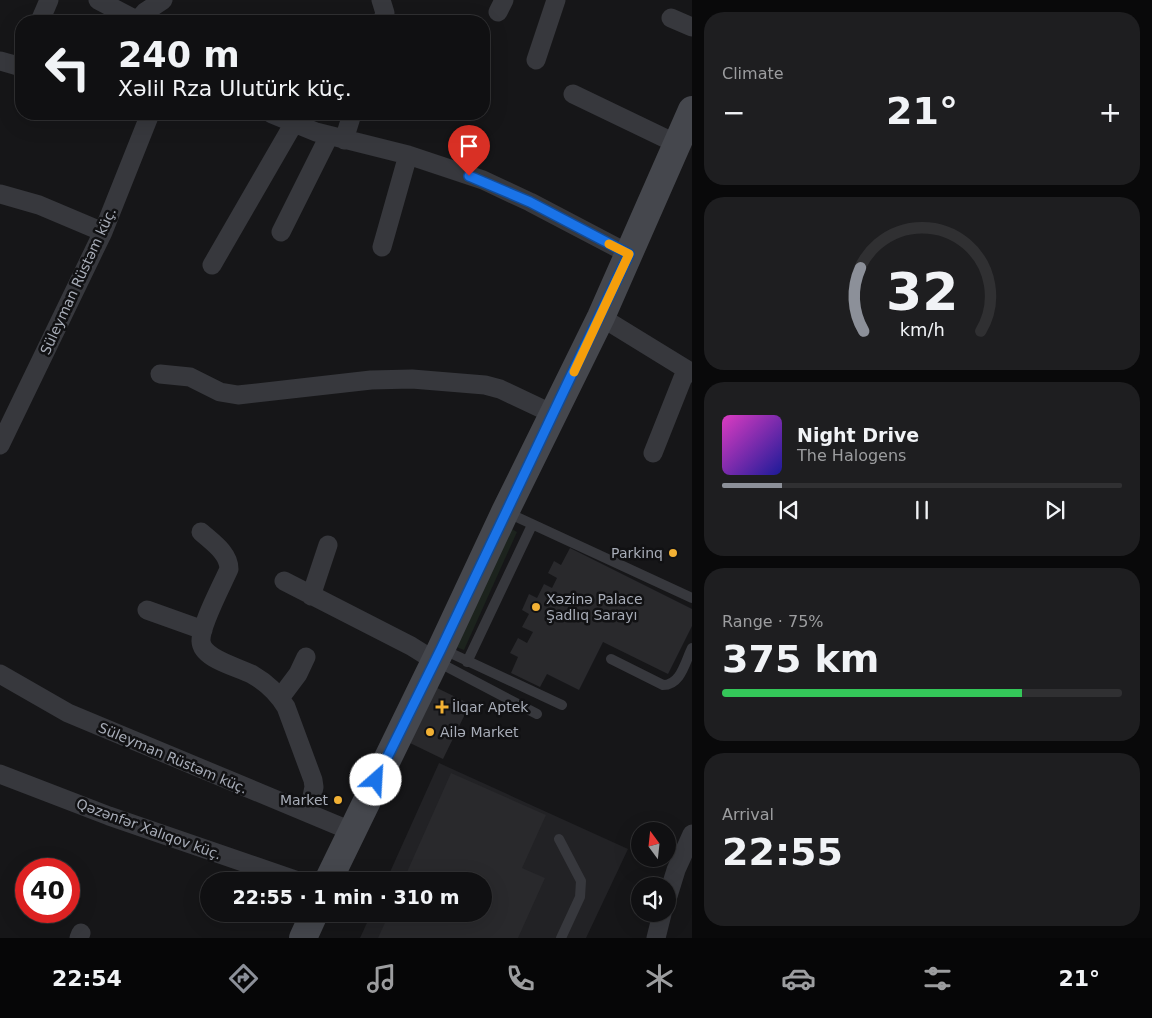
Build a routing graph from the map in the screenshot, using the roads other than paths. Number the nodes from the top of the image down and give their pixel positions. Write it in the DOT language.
graph roads {
  1 [pos="49,0"];
  2 [pos="98,0"];
  3 [pos="163,0"];
  4 [pos="381,0"];
  5 [pos="556,0"];
  6 [pos="43,15"];
  7 [pos="127,15"];
  8 [pos="143,15"];
  9 [pos="384,15"];
  10 [pos="671,18"];
  11 [pos="692,27"];
  12 [pos="536,60"];
  13 [pos="0,61"];
  14 [pos="15,65"];
  15 [pos="573,94"];
  16 [pos="692,110"];
  17 [pos="148,120"];
  18 [pos="287,120"];
  19 [pos="348,120"];
  20 [pos="294,123"];
  21 [pos="336,138"];
  22 [pos="681,146"];
  23 [pos="408,155"];
  24 [pos="0,194"];
  25 [pos="103,232"];
  26 [pos="281,232"];
  27 [pos="382,247"];
  28 [pos="629,254"];
  29 [pos="212,265"];
  30 [pos="601,316"];
  31 [pos="689,371"];
  32 [pos="160,374"];
  33 [pos="8,410"];
  34 [pos="553,414"];
  35 [pos="0,445"];
  36 [pos="653,453"];
  37 [pos="505,512"];
  38 [pos="532,524"];
  39 [pos="201,532"];
  40 [pos="328,545"];
  41 [pos="284,581"];
  42 [pos="311,596"];
  43 [pos="692,598"];
  44 [pos="147,610"];
  45 [pos="203,630"];
  46 [pos="692,648"];
  47 [pos="438,655"];
  48 [pos="306,657"];
  49 [pos="611,659"];
  50 [pos="467,662"];
  51 [pos="0,674"];
  52 [pos="280,698"];
  53 [pos="562,705"];
  54 [pos="537,714"];
  55 [pos="0,774"];
  56 [pos="308,812"];
  57 [pos="351,831"];
  58 [pos="692,834"];
  59 [pos="559,839"];
  60 [pos="272,872"];
  61 [pos="332,872"];
  62 [pos="674,877"];
  63 [pos="310,922"];
  64 [pos="660,922"];
  65 [pos="303,938"];
  66 [pos="561,938"];
  67 [pos="656,938"];
  1 -- 6 [label="street"];
  2 -- 7 [label="street"];
  3 -- 8 [label="street"];
  4 -- 9 [label="street"];
  5 -- 12 [label="street"];
  10 -- 11 [label="street"];
  13 -- 14 [label="street"];
  15 -- 22 [label="street"];
  16 -- 22 [label="street"];
  17 -- 25 [label="street, Süleyman Rüstəm küç."];
  18 -- 20 [label="street"];
  19 -- 21 [label="street"];
  20 -- 21 [label="street"];
  20 -- 29 [label="street"];
  21 -- 23 [label="street"];
  21 -- 26 [label="street"];
  22 -- 28 [label="street"];
  23 -- 27 [label="street"];
  23 -- 28 [label="street"];
  24 -- 25 [label="street"];
  25 -- 33 [label="street, Süleyman Rüstəm küç."];
  28 -- 30 [label="street"];
  30 -- 31 [label="street"];
  30 -- 34 [label="street"];
  31 -- 36 [label="street"];
  32 -- 34 [label="street"];
  33 -- 35 [label="street, Süleyman Rüstəm küç."];
  34 -- 37 [label="street"];
  37 -- 38 [label="lane"];
  37 -- 47 [label="street"];
  38 -- 43 [label="lane"];
  38 -- 50 [label="lane"];
  39 -- 45 [label="street"];
  40 -- 42 [label="street"];
  41 -- 42 [label="street"];
  42 -- 47 [label="street"];
  44 -- 45 [label="street"];
  45 -- 52 [label="street"];
  46 -- 49 [label="lane"];
  47 -- 50 [label="lane"];
  47 -- 54 [label="lane"];
  47 -- 57 [label="street"];
  48 -- 52 [label="street"];
  50 -- 53 [label="lane"];
  51 -- 56 [label="street, Süleyman Rüstəm küç."];
  52 -- 56 [label="street"];
  55 -- 60 [label="street, Qəzənfər Xalıqov küç."];
  56 -- 57 [label="street, Süleyman Rüstəm küç."];
  57 -- 61 [label="street"];
  58 -- 62 [label="street"];
  59 -- 66 [label="lane"];
  63 -- 65 [label="street"];
  64 -- 67 [label="street"];
}
